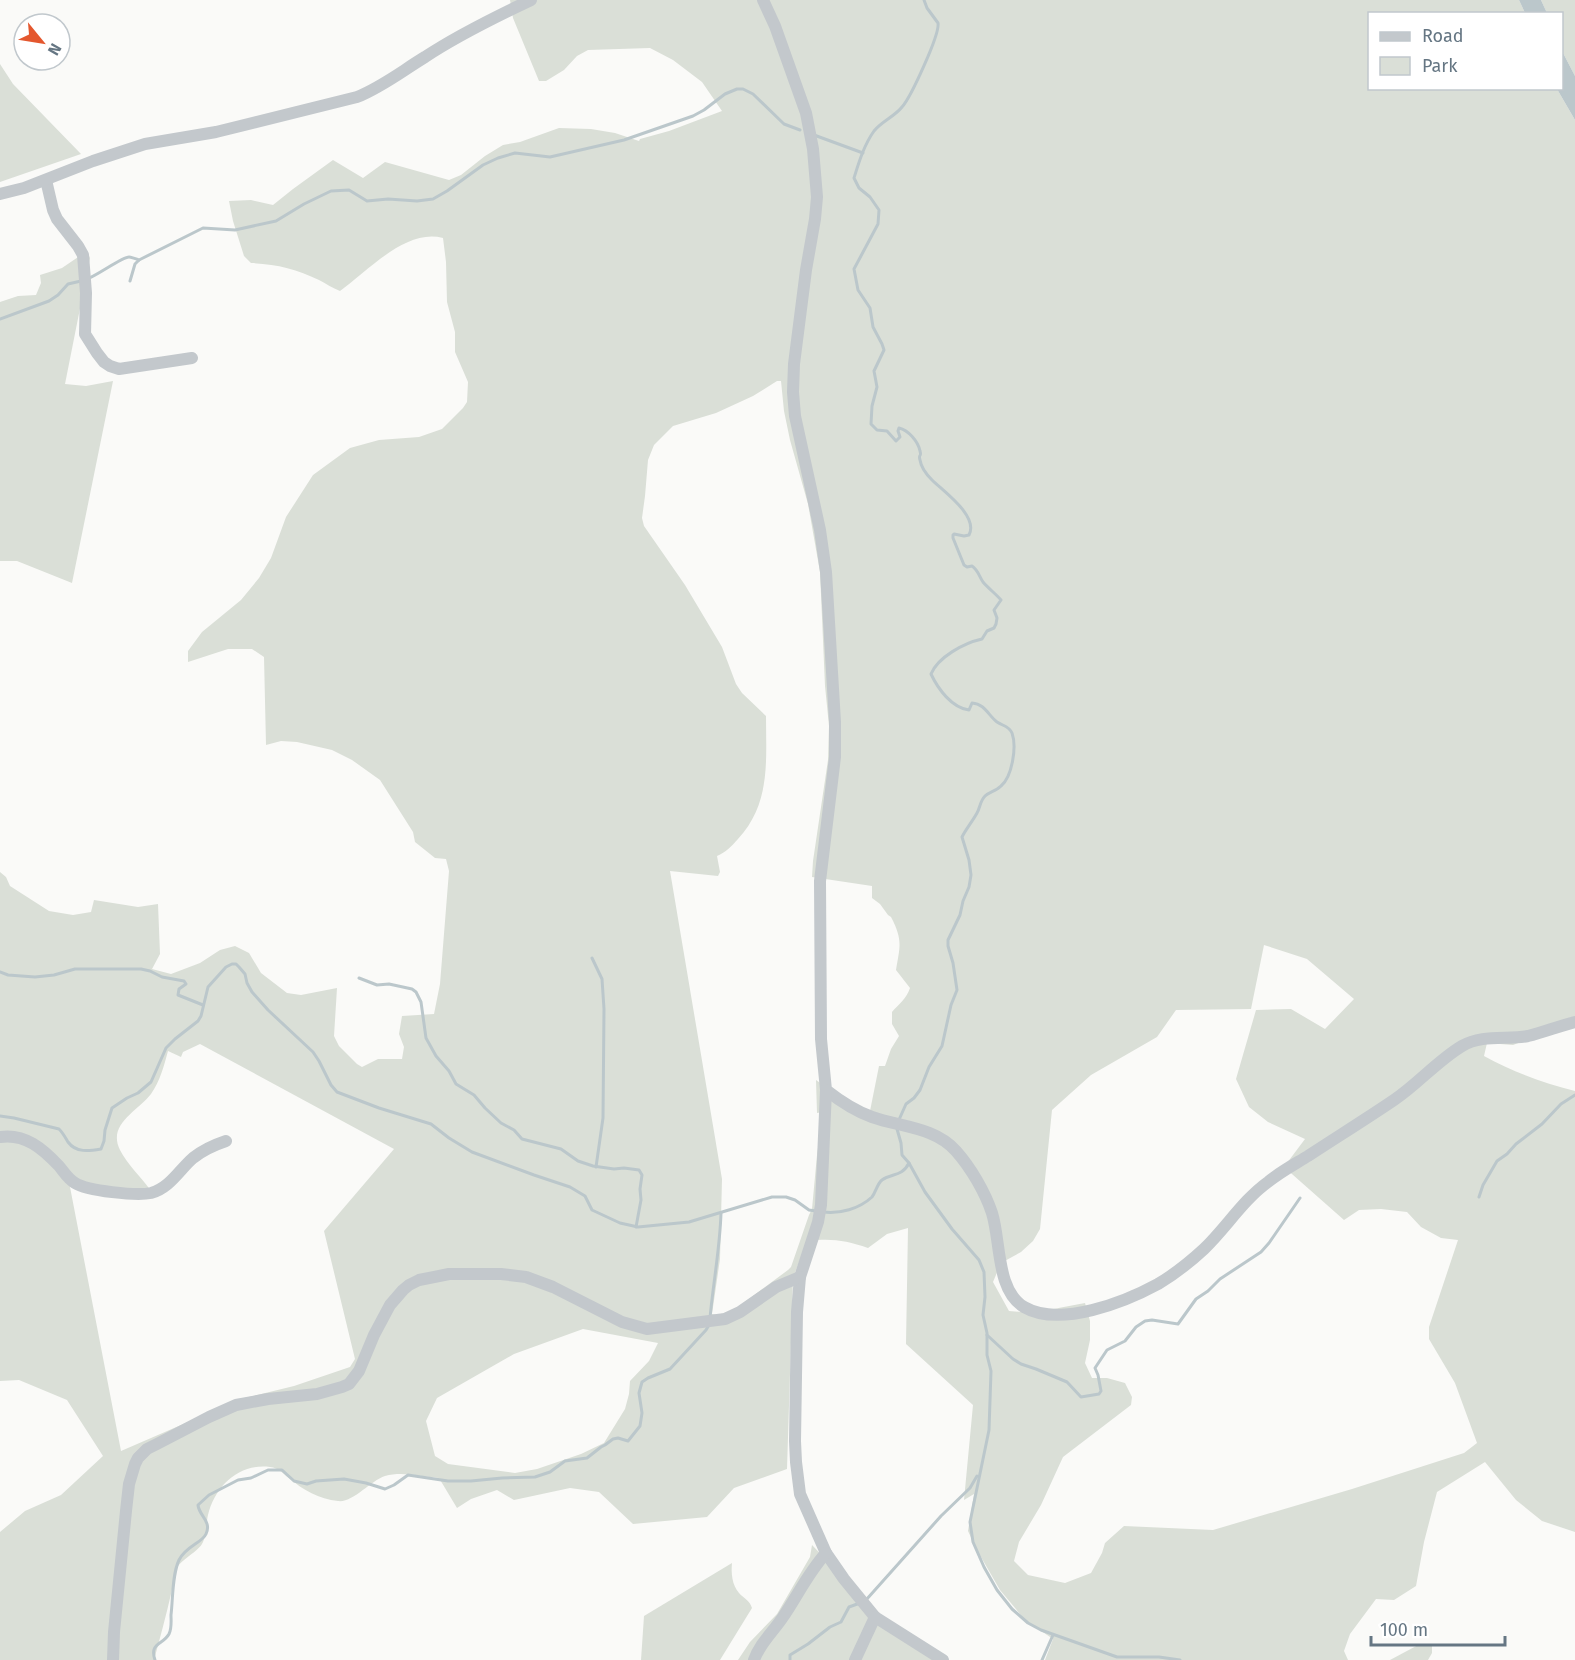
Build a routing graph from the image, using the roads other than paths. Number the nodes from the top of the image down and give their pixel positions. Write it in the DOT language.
graph roads {
  1 [pos="531,0"];
  2 [pos="763,0"];
  3 [pos="46,180"];
  4 [pos="0,194"];
  5 [pos="192,358"];
  6 [pos="1575,1022"];
  7 [pos="826,1090"];
  8 [pos="0,1137"];
  9 [pos="226,1141"];
  10 [pos="800,1276"];
  11 [pos="826,1553"];
  12 [pos="875,1617"];
  13 [pos="113,1660"];
  14 [pos="754,1660"];
  15 [pos="855,1660"];
  16 [pos="943,1660"];
  1 -- 3 [label="street"];
  2 -- 7 [label="street"];
  3 -- 4 [label="street"];
  3 -- 5 [label="street"];
  6 -- 7 [label="street"];
  7 -- 10 [label="street"];
  8 -- 9 [label="street"];
  10 -- 11 [label="street"];
  10 -- 13 [label="street"];
  11 -- 12 [label="street"];
  11 -- 14 [label="street"];
  12 -- 15 [label="street"];
  12 -- 16 [label="street"];
}
